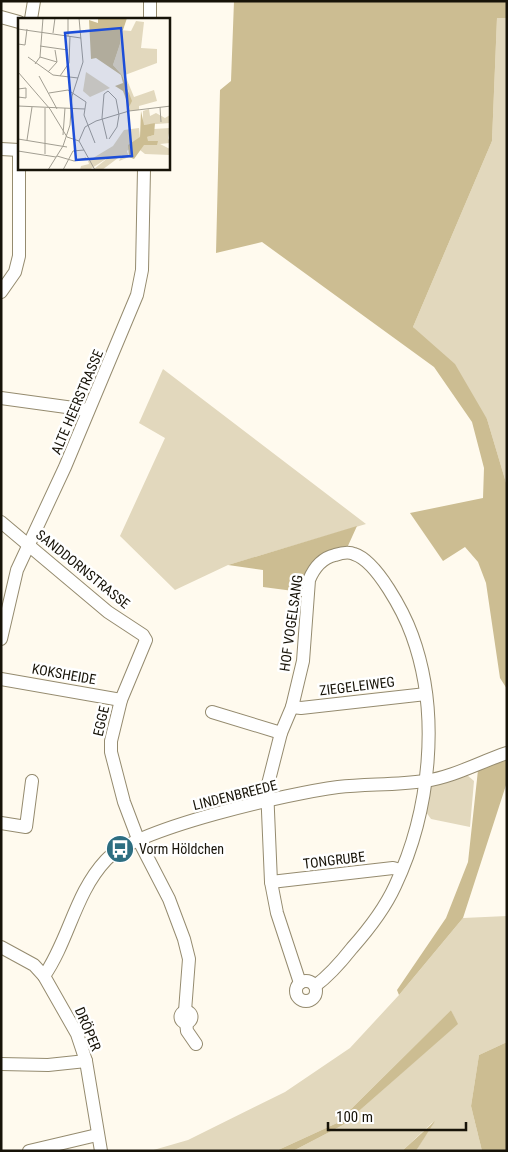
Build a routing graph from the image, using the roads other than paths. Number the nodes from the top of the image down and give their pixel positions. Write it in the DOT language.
graph roads {
  1 [pos="34,1"];
  2 [pos="150,1"];
  3 [pos="1,17"];
  4 [pos="31,18"];
  5 [pos="150,18"];
  6 [pos="18,22"];
  7 [pos="1,149"];
  8 [pos="18,150"];
  9 [pos="19,170"];
  10 [pos="144,170"];
  11 [pos="1,292"];
  12 [pos="1,398"];
  13 [pos="88,410"];
  14 [pos="1,522"];
  15 [pos="28,544"];
  16 [pos="1,638"];
  17 [pos="146,640"];
  18 [pos="1,679"];
  19 [pos="426,694"];
  20 [pos="121,700"];
  21 [pos="292,707"];
  22 [pos="212,712"];
  23 [pos="281,733"];
  24 [pos="507,753"];
  25 [pos="426,781"];
  26 [pos="32,782"];
  27 [pos="267,802"];
  28 [pos="1,823"];
  29 [pos="138,840"];
  30 [pos="400,870"];
  31 [pos="272,882"];
  32 [pos="1,946"];
  33 [pos="44,976"];
  34 [pos="300,983"];
  35 [pos="315,986"];
  36 [pos="196,1044"];
  37 [pos="86,1061"];
  38 [pos="1,1064"];
  39 [pos="97,1135"];
  40 [pos="29,1151"];
  41 [pos="100,1151"];
  1 -- 4 [label="street"];
  2 -- 5 [label="street"];
  3 -- 6 [label="street"];
  7 -- 8 [label="street"];
  9 -- 11 [label="street"];
  10 -- 13 [label="street, ALTE HEERSTRASSE"];
  12 -- 13 [label="street"];
  13 -- 15 [label="street, ALTE HEERSTRASSE"];
  14 -- 15 [label="street, SANDDORNSTRASSE"];
  15 -- 16 [label="street, ALTE HEERSTRASSE"];
  15 -- 17 [label="street, SANDDORNSTRASSE"];
  17 -- 20 [label="street, EGGE"];
  18 -- 20 [label="street, KOKSHEIDE"];
  19 -- 21 [label="street, ZIEGELEIWEG"];
  19 -- 21 [label="street, HOF VOGELSANG"];
  19 -- 25 [label="street, HOF VOGELSANG"];
  20 -- 29 [label="street, EGGE"];
  21 -- 23 [label="street, HOF VOGELSANG"];
  22 -- 23 [label="street"];
  23 -- 27 [label="street, HOF VOGELSANG"];
  24 -- 25 [label="street, LINDENBREEDE"];
  25 -- 27 [label="street, LINDENBREEDE"];
  25 -- 30 [label="street, HOF VOGELSANG"];
  26 -- 28 [label="street"];
  27 -- 29 [label="street, LINDENBREEDE"];
  27 -- 31 [label="street, HOF VOGELSANG"];
  29 -- 33 [label="street, LINDENBREEDE"];
  29 -- 36 [label="street"];
  30 -- 31 [label="street, TONGRUBE"];
  30 -- 35 [label="street, HOF VOGELSANG"];
  31 -- 34 [label="street, HOF VOGELSANG"];
  32 -- 33 [label="street, DRÖPER"];
  33 -- 37 [label="street, DRÖPER"];
  34 -- 35 [label="street"];
  34 -- 35 [label="street"];
  37 -- 38 [label="street"];
  37 -- 39 [label="street, DRÖPER"];
  39 -- 40 [label="street"];
  39 -- 41 [label="street, DRÖPER"];
}
